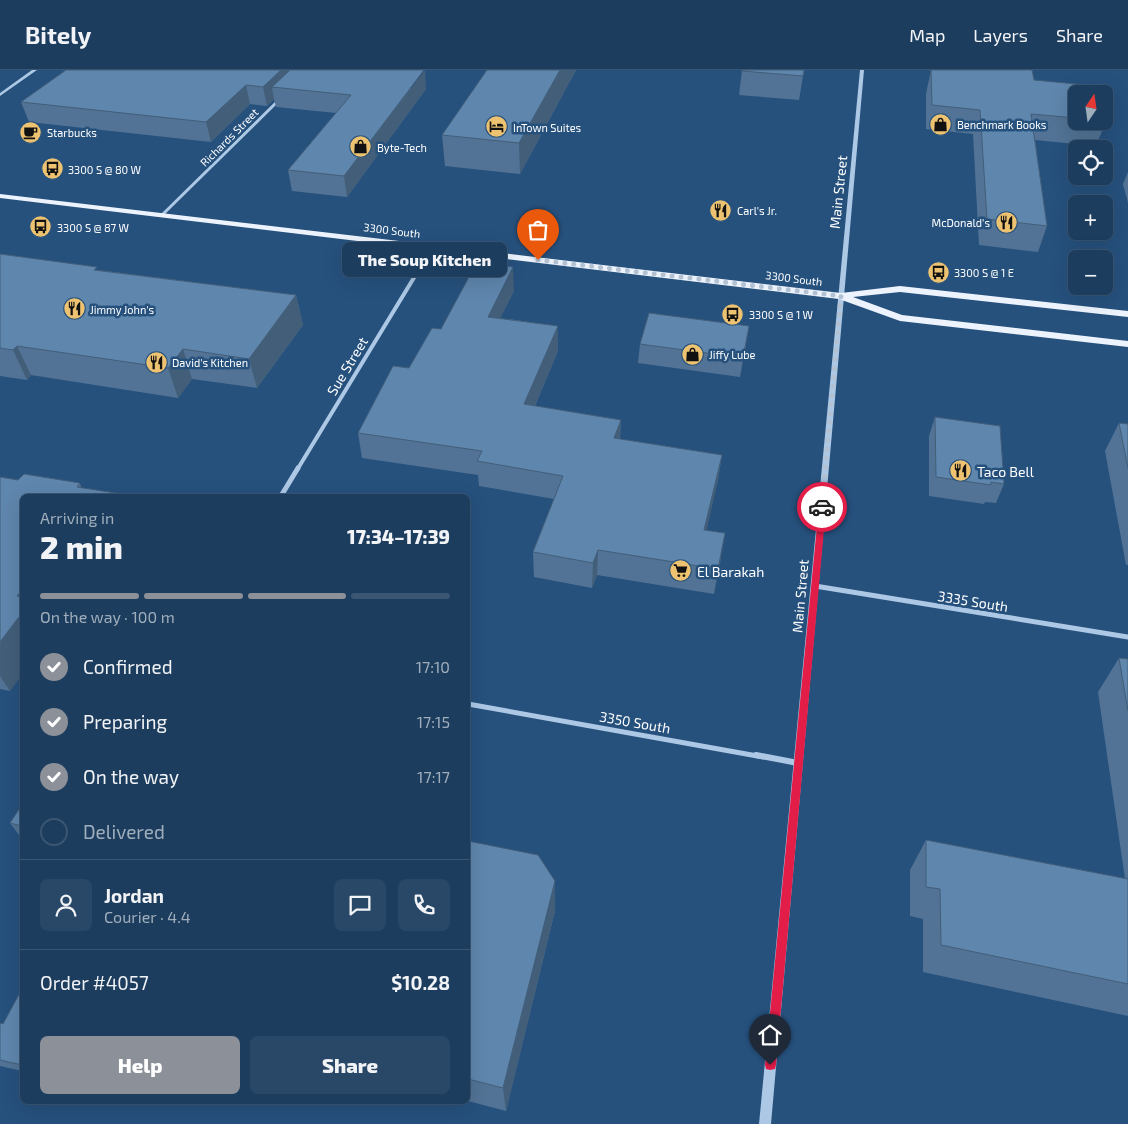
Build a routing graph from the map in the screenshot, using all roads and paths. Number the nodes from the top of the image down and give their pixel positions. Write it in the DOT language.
graph roads {
  1 [pos="35,70"];
  2 [pos="862,70"];
  3 [pos="284,94"];
  4 [pos="0,95"];
  5 [pos="0,196"];
  6 [pos="162,215"];
  7 [pos="432,248"];
  8 [pos="841,296"];
  9 [pos="1128,314"];
  10 [pos="1128,344"];
  11 [pos="282,494"];
  12 [pos="815,586"];
  13 [pos="1128,637"];
  14 [pos="470,704"];
  15 [pos="799,764"];
  16 [pos="765,1124"];
  1 -- 4 [label="street"];
  2 -- 8 [label="street, Main Street"];
  3 -- 6 [label="street, Richards Street"];
  5 -- 6 [label="main road, 3300 South"];
  6 -- 7 [label="main road, 3300 South"];
  7 -- 8 [label="main road, 3300 South"];
  7 -- 11 [label="street, Sue Street"];
  8 -- 9 [label="main road, 3300 South"];
  8 -- 10 [label="main road, 3300 South"];
  8 -- 12 [label="street, Main Street"];
  12 -- 13 [label="street, 3335 South"];
  12 -- 15 [label="street, Main Street"];
  14 -- 15 [label="street, 3350 South"];
  15 -- 16 [label="street, Main Street"];
}
